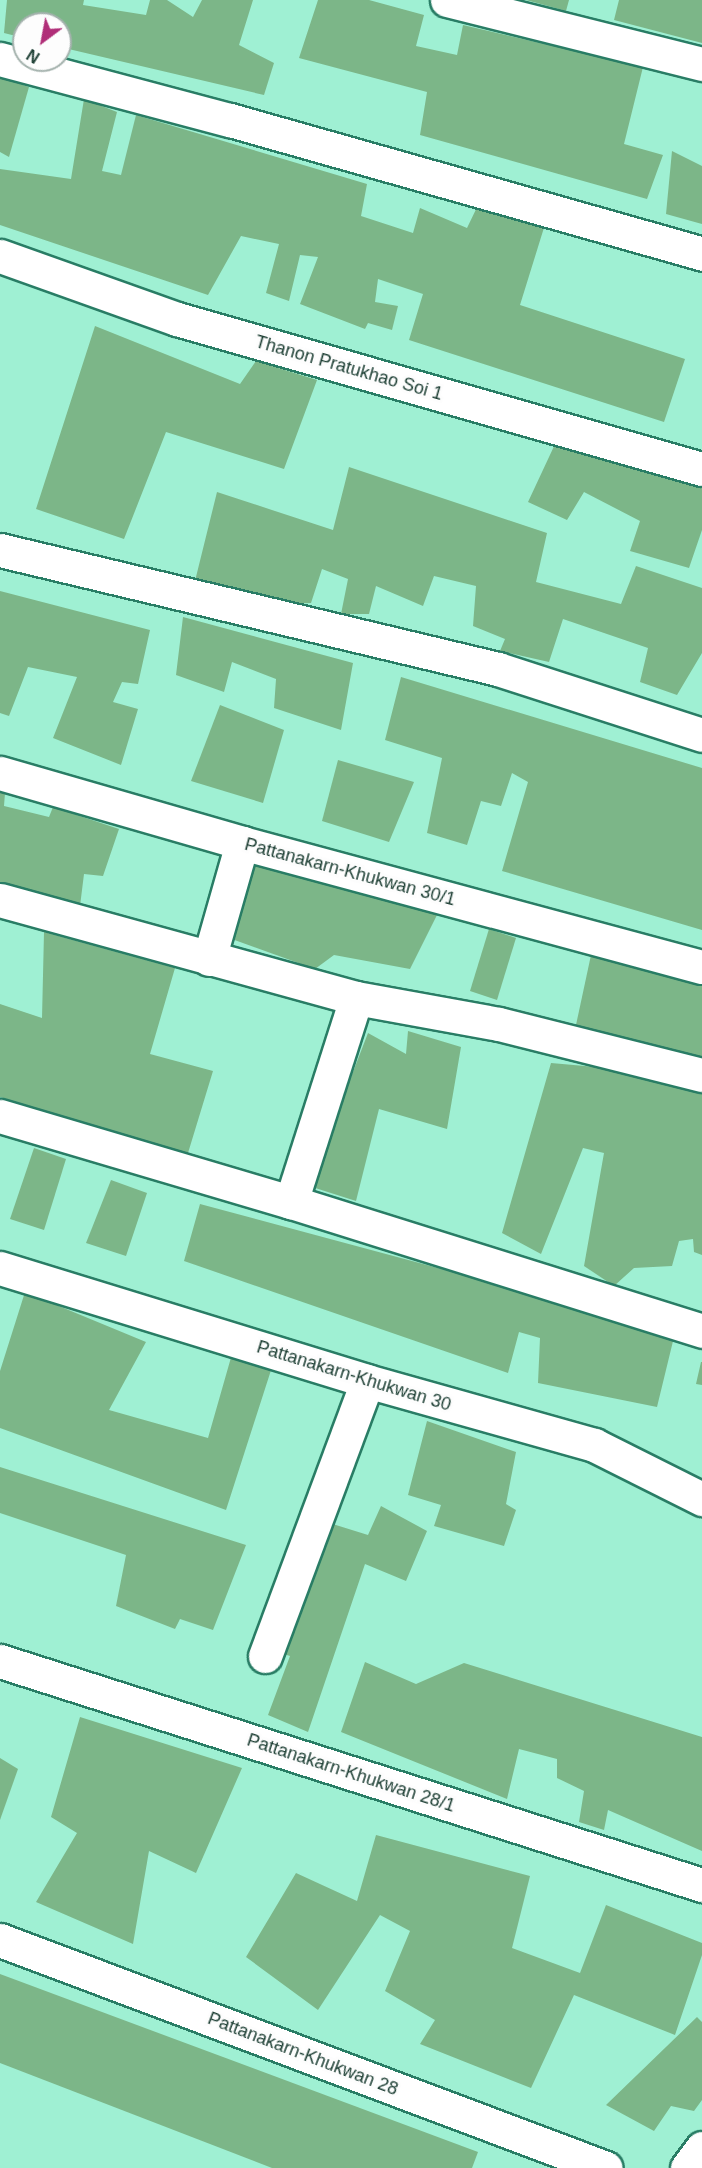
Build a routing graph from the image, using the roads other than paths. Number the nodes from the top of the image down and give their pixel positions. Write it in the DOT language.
graph roads {
  1 [pos="447,0"];
  2 [pos="0,59"];
  3 [pos="702,64"];
  4 [pos="702,254"];
  5 [pos="0,256"];
  6 [pos="702,469"];
  7 [pos="0,550"];
  8 [pos="702,735"];
  9 [pos="0,773"];
  10 [pos="242,843"];
  11 [pos="0,900"];
  12 [pos="209,959"];
  13 [pos="702,967"];
  14 [pos="356,998"];
  15 [pos="702,1076"];
  16 [pos="0,1116"];
  17 [pos="291,1202"];
  18 [pos="0,1268"];
  19 [pos="702,1331"];
  20 [pos="367,1381"];
  21 [pos="702,1499"];
  22 [pos="266,1656"];
  23 [pos="0,1661"];
  24 [pos="702,1885"];
  25 [pos="0,1940"];
  26 [pos="702,2148"];
  27 [pos="606,2168"];
  28 [pos="687,2168"];
  1 -- 3 [label="street"];
  2 -- 4 [label="street"];
  5 -- 6 [label="street, Thanon Pratukhao Soi 1"];
  7 -- 8 [label="street"];
  9 -- 10 [label="street, Pattanakarn-Khukwan 30/1"];
  10 -- 12 [label="street"];
  10 -- 13 [label="street, Pattanakarn-Khukwan 30/1"];
  11 -- 12 [label="street"];
  12 -- 14 [label="street"];
  14 -- 15 [label="street"];
  14 -- 17 [label="street"];
  16 -- 17 [label="street"];
  17 -- 19 [label="street"];
  18 -- 20 [label="street, Pattanakarn-Khukwan 30"];
  20 -- 21 [label="street, Pattanakarn-Khukwan 30"];
  20 -- 22 [label="street"];
  23 -- 24 [label="street, Pattanakarn-Khukwan 28/1"];
  25 -- 27 [label="street, Pattanakarn-Khukwan 28"];
  26 -- 28 [label="street"];
}
